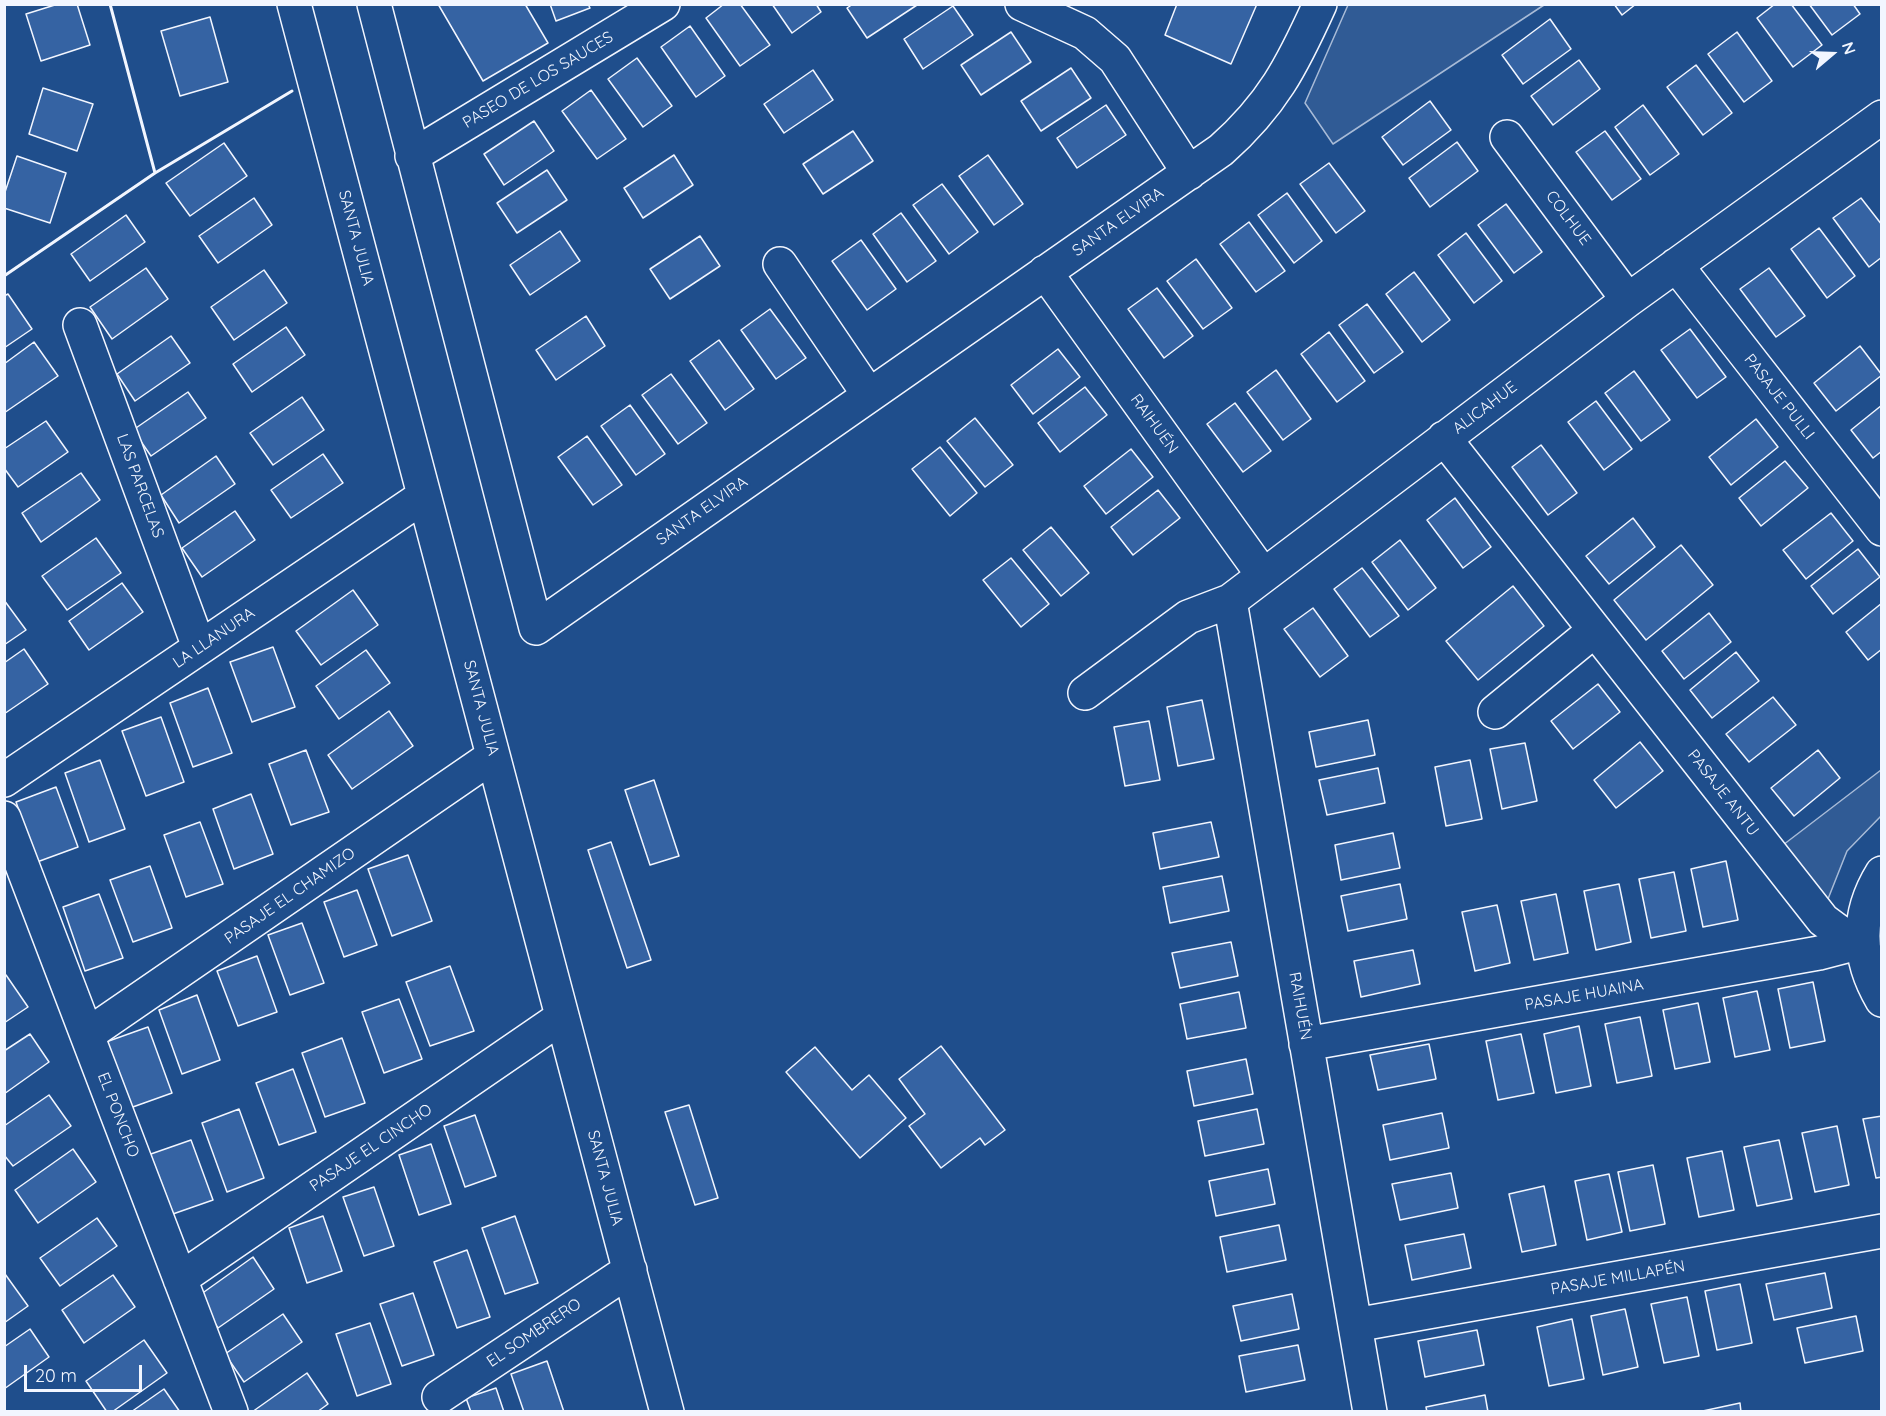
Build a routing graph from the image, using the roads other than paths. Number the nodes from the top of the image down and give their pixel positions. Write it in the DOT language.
graph roads {
  1 [pos="294,4"];
  2 [pos="374,4"];
  3 [pos="663,4"];
  4 [pos="1022,4"];
  5 [pos="1320,4"];
  6 [pos="1881,117"];
  7 [pos="1507,137"];
  8 [pos="412,156"];
  9 [pos="1189,173"];
  10 [pos="780,264"];
  11 [pos="1676,265"];
  12 [pos="1045,272"];
  13 [pos="1628,300"];
  14 [pos="80,325"];
  15 [pos="869,395"];
  16 [pos="1444,438"];
  17 [pos="424,496"];
  18 [pos="1881,529"];
  19 [pos="1263,575"];
  20 [pos="1230,601"];
  21 [pos="1595,630"];
  22 [pos="199,647"];
  23 [pos="1085,693"];
  24 [pos="1495,712"];
  25 [pos="493,756"];
  26 [pos="4,780"];
  27 [pos="4,818"];
  28 [pos="1881,873"];
  29 [pos="1861,942"];
  30 [pos="1881,1000"];
  31 [pos="562,1017"];
  32 [pos="87,1035"];
  33 [pos="1306,1044"];
  34 [pos="1881,1231"];
  35 [pos="630,1270"];
  36 [pos="180,1280"];
  37 [pos="1355,1325"];
  38 [pos="439,1397"];
  39 [pos="231,1412"];
  40 [pos="667,1412"];
  41 [pos="1370,1412"];
  1 -- 17 [label="street, SANTA JULIA"];
  2 -- 8 [label="street"];
  3 -- 8 [label="street, PASEO DE LOS SAUCES"];
  4 -- 9 [label="street"];
  5 -- 9 [label="street, SANTA ELVIRA"];
  6 -- 11 [label="street, ALICAHUE"];
  7 -- 13 [label="street, COLHUE"];
  8 -- 15 [label="street, SANTA ELVIRA"];
  9 -- 12 [label="street, SANTA ELVIRA"];
  10 -- 15 [label="street"];
  11 -- 13 [label="street, ALICAHUE"];
  11 -- 18 [label="street, PASAJE PULLI"];
  12 -- 15 [label="street, SANTA ELVIRA"];
  12 -- 19 [label="street, RAIHUÉN"];
  13 -- 16 [label="street, ALICAHUE"];
  14 -- 22 [label="street, LAS PARCELAS"];
  16 -- 19 [label="street, ALICAHUE"];
  16 -- 21 [label="street, PASAJE ANTU"];
  17 -- 22 [label="street, LA LLANURA"];
  17 -- 25 [label="street, SANTA JULIA"];
  19 -- 20 [label="street, ALICAHUE"];
  20 -- 23 [label="street, ALICAHUE"];
  20 -- 33 [label="street, RAIHUÉN"];
  21 -- 24 [label="street"];
  21 -- 29 [label="street, PASAJE ANTU"];
  22 -- 26 [label="street, LA LLANURA"];
  25 -- 31 [label="street, SANTA JULIA"];
  25 -- 32 [label="street, PASAJE EL CHAMIZO"];
  27 -- 32 [label="street, EL PONCHO"];
  28 -- 29 [label="street"];
  29 -- 30 [label="street"];
  29 -- 33 [label="street, PASAJE HUAINA"];
  31 -- 35 [label="street, SANTA JULIA"];
  31 -- 36 [label="street, PASAJE EL CINCHO"];
  32 -- 36 [label="street, EL PONCHO"];
  33 -- 37 [label="street, RAIHUÉN"];
  34 -- 37 [label="street, PASAJE MILLAPÉN"];
  35 -- 38 [label="street, EL SOMBRERO"];
  35 -- 40 [label="street, SANTA JULIA"];
  36 -- 39 [label="street, EL PONCHO"];
  37 -- 41 [label="street, RAIHUÉN"];
}
